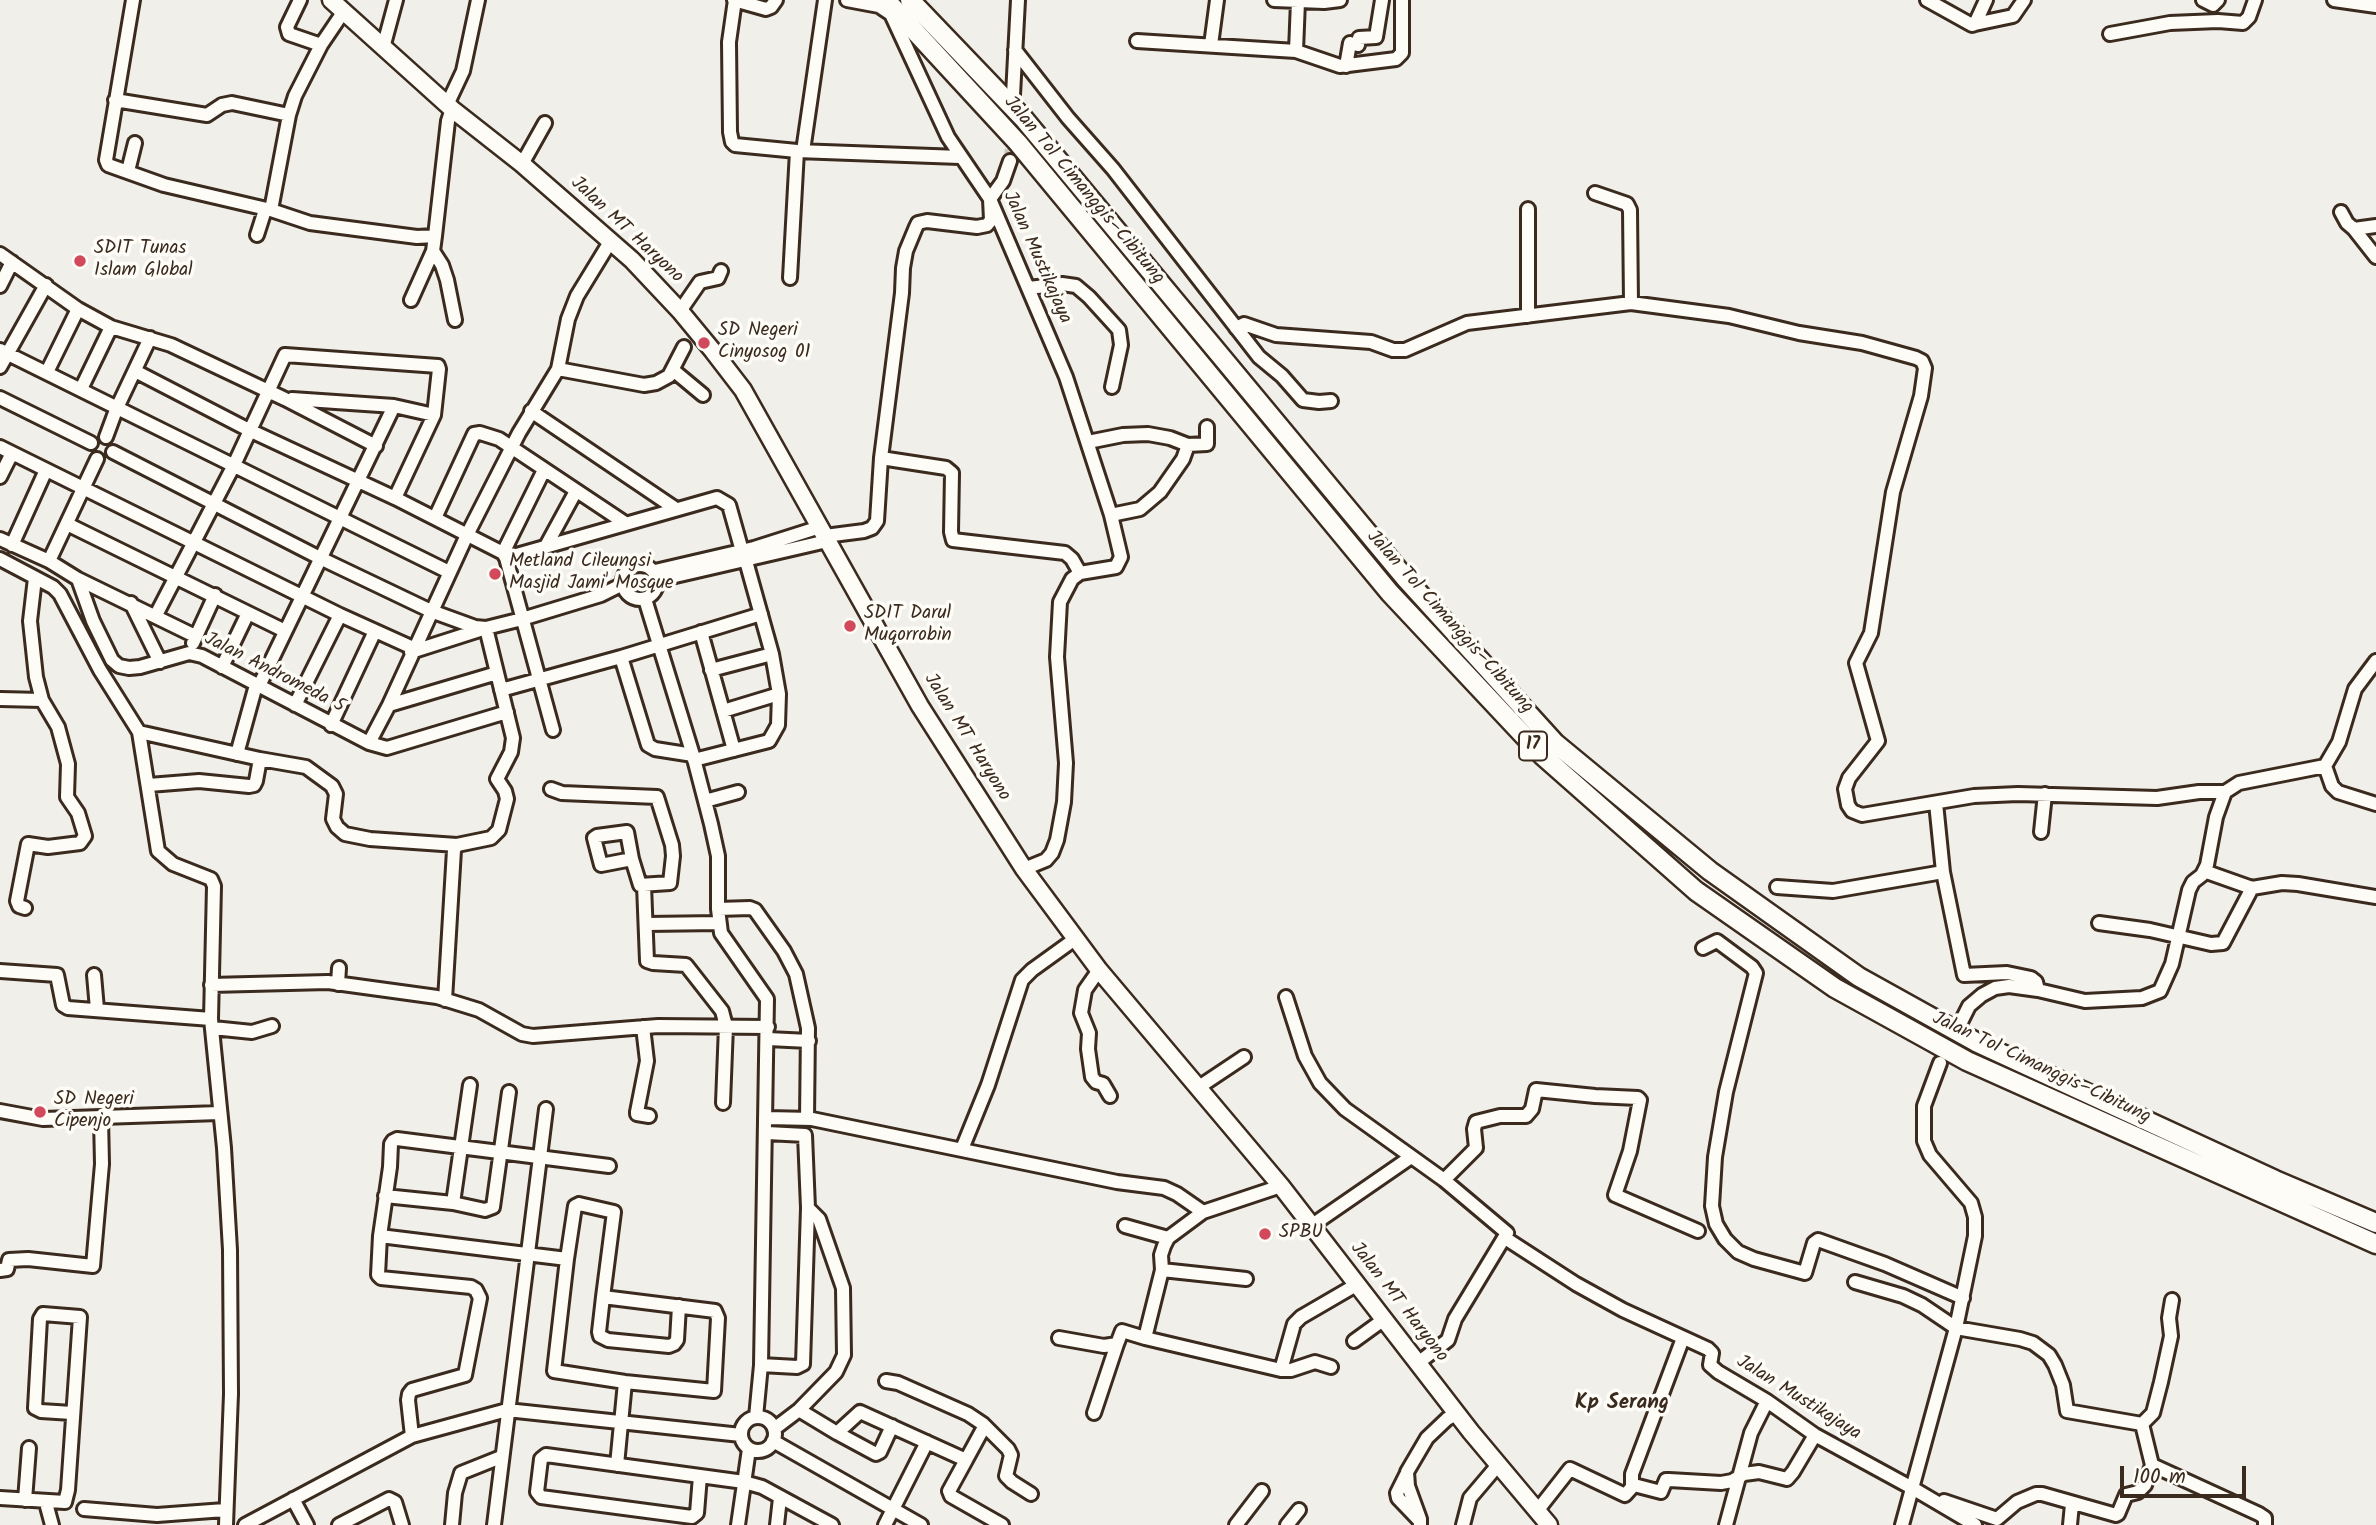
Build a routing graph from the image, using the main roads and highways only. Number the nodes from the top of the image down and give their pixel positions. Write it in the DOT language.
graph roads {
  1 [pos="886,0"];
  2 [pos="910,0"];
  3 [pos="338,5"];
  4 [pos="2376,1223"];
  5 [pos="2376,1244"];
  6 [pos="1549,1525"];
  1 -- 5 [label="highway, Jalan Tol Cimanggis–Cibitung / 17"];
  2 -- 4 [label="highway, Jalan Tol Cimanggis–Cibitung / 17"];
  3 -- 6 [label="main road, Jalan MT Haryono"];
}
